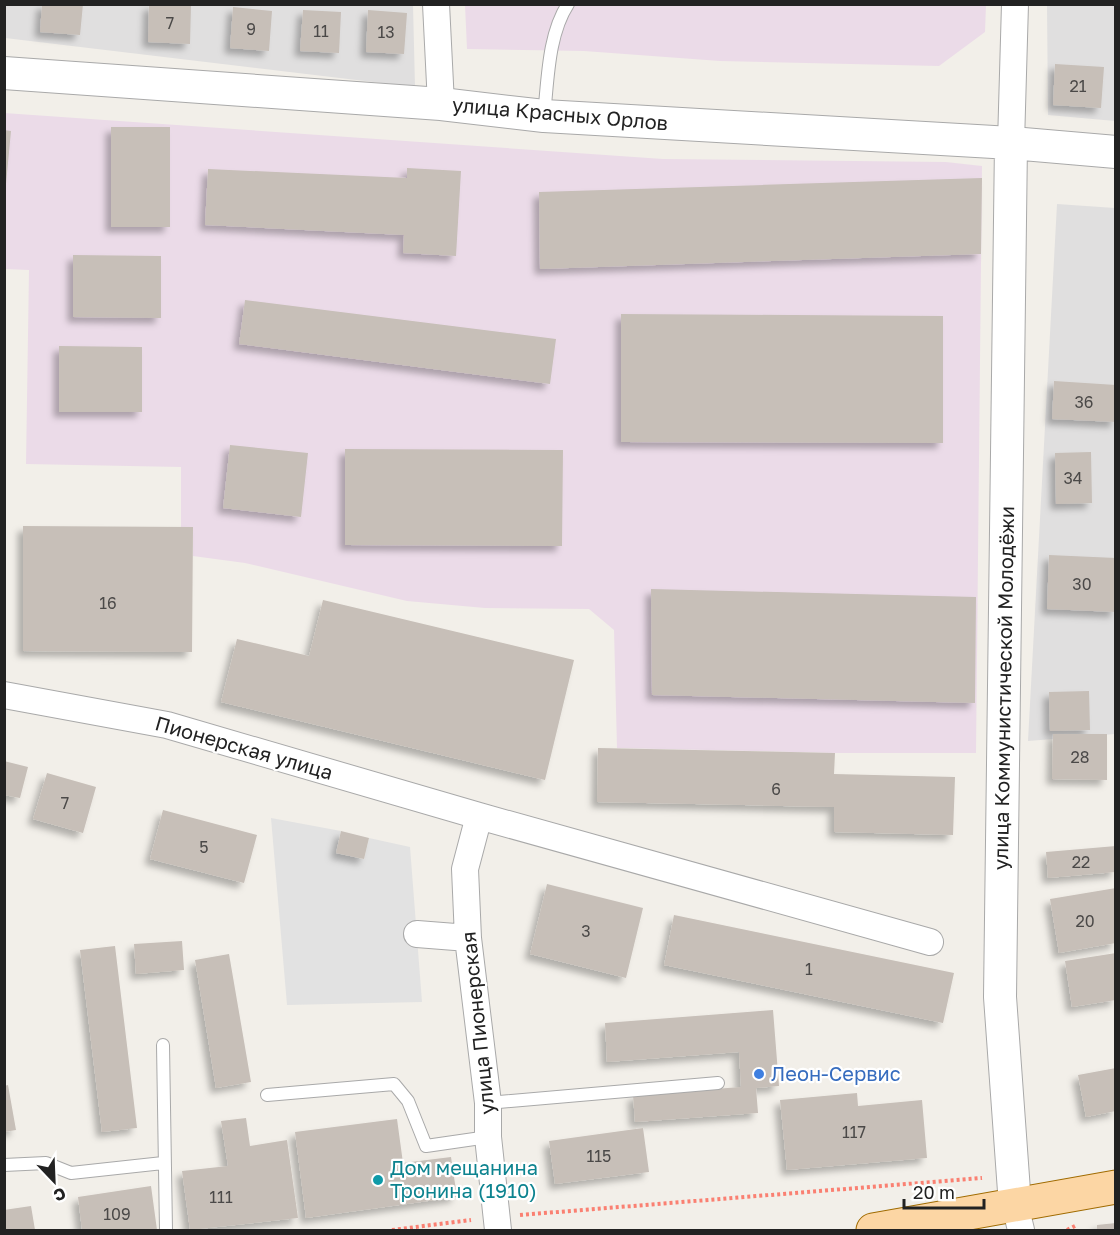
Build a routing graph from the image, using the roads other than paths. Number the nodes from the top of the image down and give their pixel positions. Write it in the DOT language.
graph roads {
  1 [pos="436,4"];
  2 [pos="568,4"];
  3 [pos="1015,4"];
  4 [pos="4,72"];
  5 [pos="441,104"];
  6 [pos="544,116"];
  7 [pos="1011,143"];
  8 [pos="1116,152"];
  9 [pos="4,695"];
  10 [pos="479,816"];
  11 [pos="417,934"];
  12 [pos="468,938"];
  13 [pos="930,942"];
  14 [pos="163,1045"];
  15 [pos="718,1083"];
  16 [pos="267,1095"];
  17 [pos="488,1103"];
  18 [pos="488,1137"];
  19 [pos="163,1163"];
  20 [pos="4,1165"];
  21 [pos="1116,1187"];
  22 [pos="1016,1204"];
  23 [pos="498,1223"];
  24 [pos="166,1230"];
  25 [pos="873,1230"];
  1 -- 5 [label="street"];
  2 -- 6 [label="lane"];
  3 -- 7 [label="street"];
  4 -- 5 [label="street, улица Красных Орлов"];
  5 -- 6 [label="street, улица Красных Орлов"];
  6 -- 7 [label="street, улица Красных Орлов"];
  7 -- 8 [label="street, улица Красных Орлов"];
  7 -- 22 [label="street, улица Коммунистической Молодёжи"];
  9 -- 10 [label="street, Пионерская улица"];
  10 -- 12 [label="street, улица Пионерская"];
  10 -- 13 [label="street, Пионерская улица"];
  11 -- 12 [label="street"];
  12 -- 17 [label="street, улица Пионерская"];
  14 -- 19 [label="lane"];
  15 -- 17 [label="lane"];
  16 -- 18 [label="lane"];
  17 -- 18 [label="street, улица Пионерская"];
  18 -- 23 [label="street, улица Пионерская"];
  19 -- 20 [label="lane"];
  19 -- 24 [label="lane"];
  21 -- 22 [label="main road"];
  22 -- 25 [label="main road"];
}
